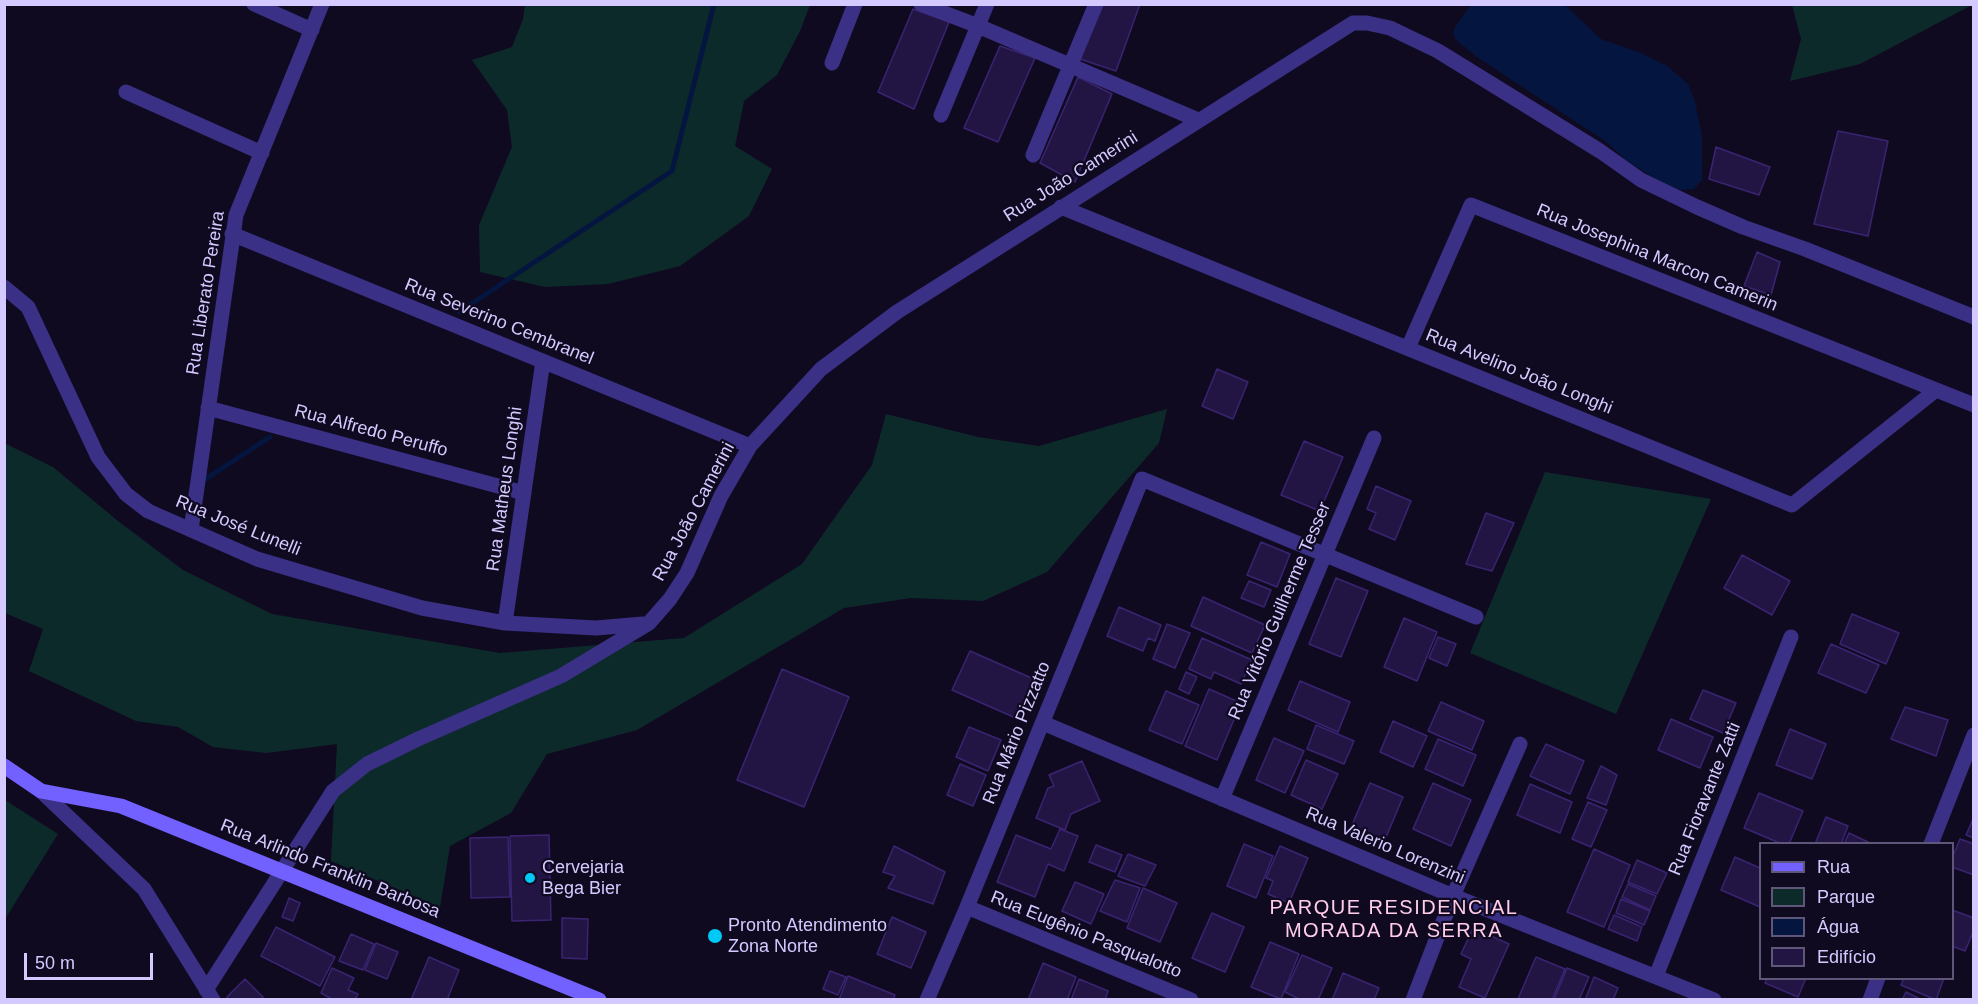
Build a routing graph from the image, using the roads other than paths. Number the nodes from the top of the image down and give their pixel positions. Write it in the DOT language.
graph roads {
  1 [pos="254,4"];
  2 [pos="322,4"];
  3 [pos="855,4"];
  4 [pos="921,4"];
  5 [pos="987,4"];
  6 [pos="1096,4"];
  7 [pos="978,26"];
  8 [pos="312,30"];
  9 [pos="832,63"];
  10 [pos="1071,66"];
  11 [pos="126,92"];
  12 [pos="941,115"];
  13 [pos="1198,120"];
  14 [pos="261,153"];
  15 [pos="1033,155"];
  16 [pos="1061,207"];
  17 [pos="232,234"];
  18 [pos="4,287"];
  19 [pos="1974,317"];
  20 [pos="1408,348"];
  21 [pos="543,361"];
  22 [pos="1936,390"];
  23 [pos="1974,405"];
  24 [pos="208,408"];
  25 [pos="1374,438"];
  26 [pos="750,446"];
  27 [pos="524,493"];
  28 [pos="191,530"];
  29 [pos="1325,554"];
  30 [pos="1476,617"];
  31 [pos="505,623"];
  32 [pos="649,623"];
  33 [pos="1791,637"];
  34 [pos="1042,723"];
  35 [pos="1974,735"];
  36 [pos="1520,744"];
  37 [pos="4,766"];
  38 [pos="41,791"];
  39 [pos="1222,799"];
  40 [pos="1931,842"];
  41 [pos="283,872"];
  42 [pos="1453,896"];
  43 [pos="967,907"];
  44 [pos="1656,976"];
  45 [pos="1877,980"];
  46 [pos="209,995"];
  47 [pos="599,999"];
  48 [pos="927,999"];
  49 [pos="1191,999"];
  50 [pos="1413,999"];
  51 [pos="1714,999"];
  52 [pos="1870,999"];
  1 -- 8 [label="street"];
  2 -- 8 [label="street, Rua Liberato Pereira"];
  3 -- 9 [label="street"];
  4 -- 7 [label="street"];
  5 -- 7 [label="street"];
  6 -- 10 [label="street"];
  7 -- 10 [label="street"];
  7 -- 12 [label="street"];
  8 -- 14 [label="street, Rua Liberato Pereira"];
  10 -- 13 [label="street"];
  10 -- 15 [label="street"];
  11 -- 14 [label="street"];
  13 -- 16 [label="street, Rua João Camerini"];
  13 -- 19 [label="street, Rua João Camerini"];
  14 -- 17 [label="street, Rua Liberato Pereira"];
  16 -- 20 [label="street, Rua Avelino João Longhi"];
  16 -- 26 [label="street, Rua João Camerini"];
  17 -- 21 [label="street, Rua Severino Cembranel"];
  17 -- 24 [label="street, Rua Liberato Pereira"];
  18 -- 28 [label="street, Rua José Lunelli"];
  20 -- 22 [label="street, Rua Avelino João Longhi"];
  20 -- 22 [label="street, Rua Josephina Marcon Camerin"];
  21 -- 26 [label="street, Rua Severino Cembranel"];
  21 -- 27 [label="street, Rua Matheus Longhi"];
  22 -- 23 [label="street, Rua Josephina Marcon Camerin"];
  24 -- 27 [label="street, Rua Alfredo Peruffo"];
  24 -- 28 [label="street, Rua Liberato Pereira"];
  25 -- 29 [label="street, Rua Vitório Guilherme Tesser"];
  26 -- 32 [label="street, Rua João Camerini"];
  27 -- 31 [label="street, Rua Matheus Longhi"];
  28 -- 31 [label="street, Rua José Lunelli"];
  29 -- 30 [label="street"];
  29 -- 34 [label="street, Rua Mário Pizzatto"];
  29 -- 39 [label="street, Rua Vitório Guilherme Tesser"];
  31 -- 32 [label="street, Rua José Lunelli"];
  32 -- 41 [label="street, Rua João Camerini"];
  33 -- 44 [label="street, Rua Fioravante Zatti"];
  34 -- 39 [label="street, Rua Valerio Lorenzini"];
  34 -- 43 [label="street, Rua Mário Pizzatto"];
  35 -- 40 [label="street"];
  36 -- 42 [label="street"];
  37 -- 38 [label="street"];
  38 -- 41 [label="street, Rua Arlindo Franklin Barbosa"];
  38 -- 46 [label="street"];
  39 -- 42 [label="street, Rua Valerio Lorenzini"];
  41 -- 46 [label="street, Rua João Camerini"];
  41 -- 47 [label="street, Rua Arlindo Franklin Barbosa"];
  42 -- 44 [label="street, Rua Valerio Lorenzini"];
  42 -- 50 [label="street"];
  43 -- 48 [label="street, Rua Mário Pizzatto"];
  43 -- 49 [label="street, Rua Eugênio Pasqualotto"];
  44 -- 51 [label="street, Rua Valerio Lorenzini"];
  45 -- 52 [label="street"];
}
